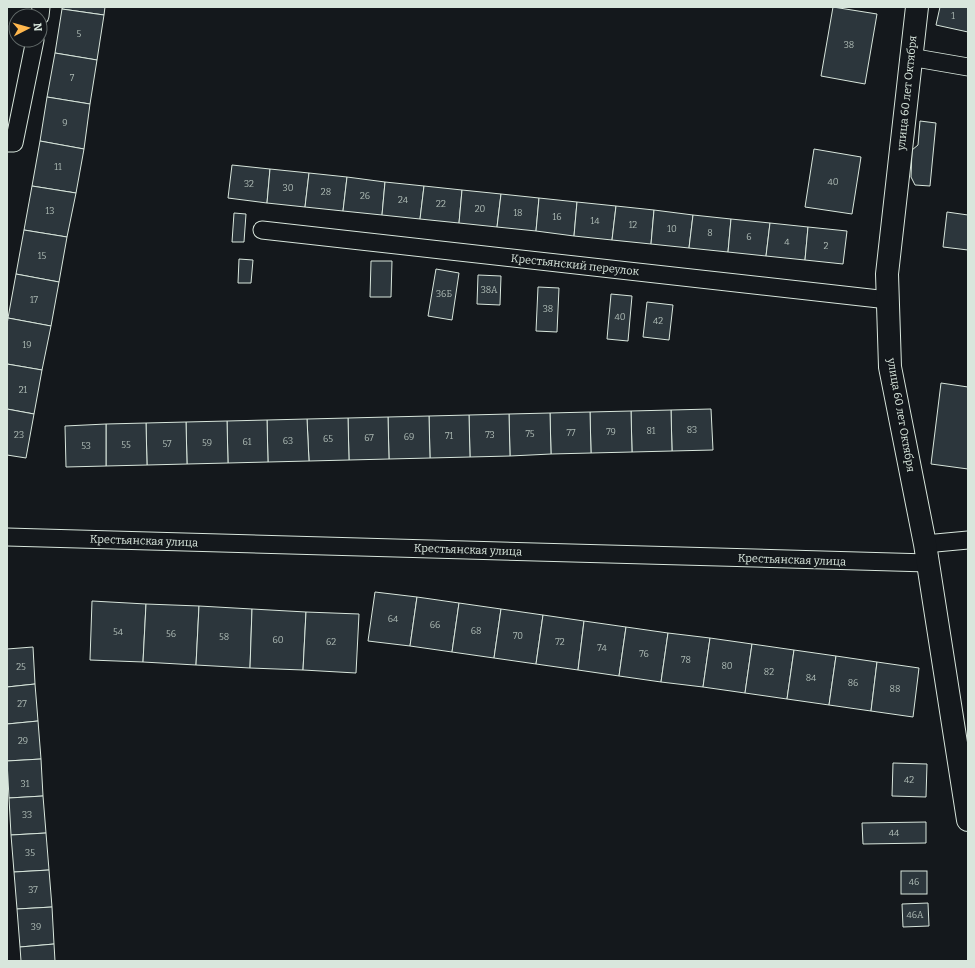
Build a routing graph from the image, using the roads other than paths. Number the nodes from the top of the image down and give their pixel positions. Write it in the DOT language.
graph roads {
  1 [pos="917,7"];
  2 [pos="33,48"];
  3 [pos="910,56"];
  4 [pos="968,67"];
  5 [pos="11,143"];
  6 [pos="262,230"];
  7 [pos="888,300"];
  8 [pos="7,536"];
  9 [pos="968,540"];
  10 [pos="927,554"];
  11 [pos="968,820"];
  1 -- 3 [label="main road, улица 60 лет Октября"];
  2 -- 5 [label="street"];
  3 -- 4 [label="street"];
  3 -- 7 [label="main road, улица 60 лет Октября"];
  6 -- 7 [label="street, Крестьянский переулок"];
  7 -- 10 [label="main road, улица 60 лет Октября"];
  8 -- 10 [label="street, Крестьянская улица"];
  9 -- 10 [label="street, Крестьянская улица"];
  10 -- 11 [label="main road, улица 60 лет Октября"];
}
